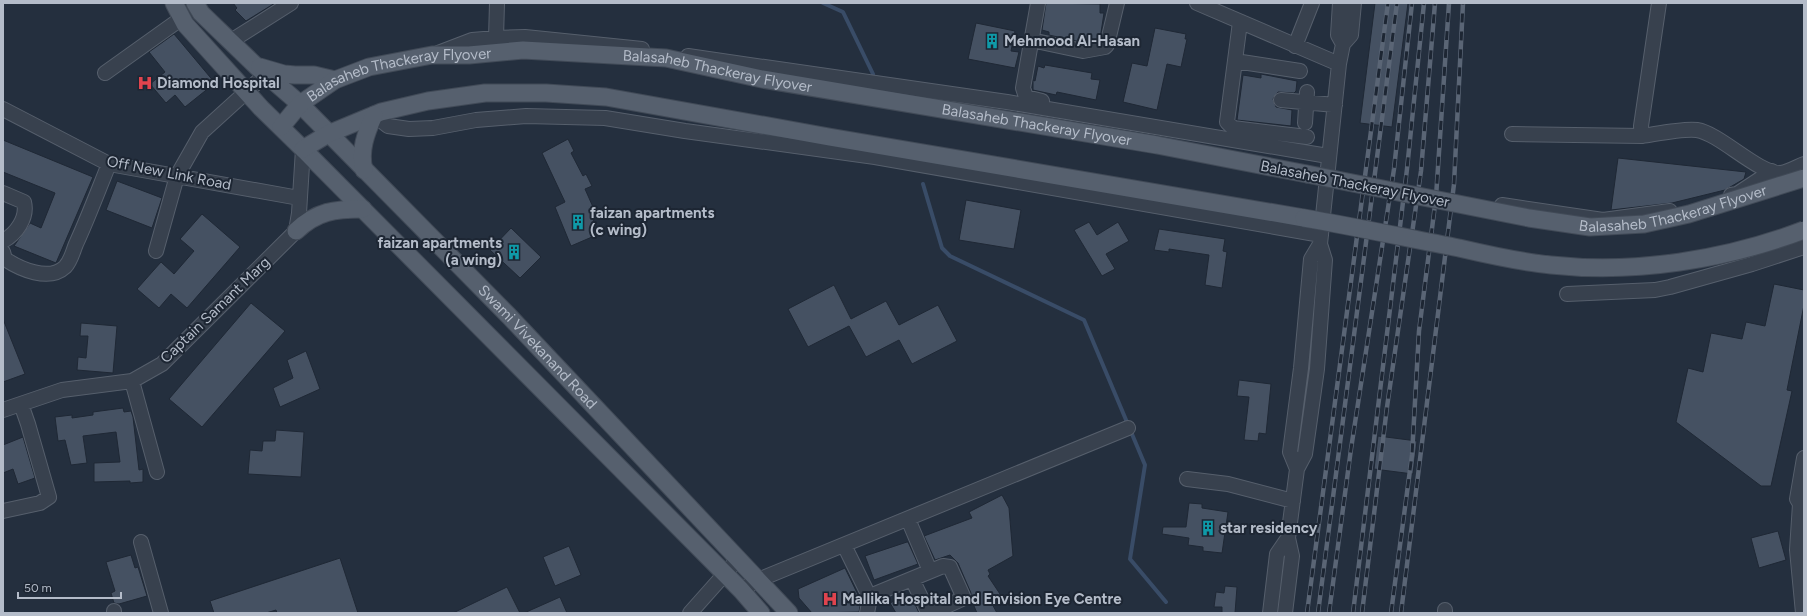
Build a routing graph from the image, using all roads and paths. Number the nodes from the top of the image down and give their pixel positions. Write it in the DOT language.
graph roads {
  1 [pos="196,3"];
  2 [pos="290,3"];
  3 [pos="497,3"];
  4 [pos="1038,3"];
  5 [pos="1117,3"];
  6 [pos="1199,3"];
  7 [pos="1340,3"];
  8 [pos="1354,3"];
  9 [pos="1659,3"];
  10 [pos="1310,4"];
  11 [pos="178,10"];
  12 [pos="1240,22"];
  13 [pos="496,38"];
  14 [pos="1031,40"];
  15 [pos="231,41"];
  16 [pos="1343,44"];
  17 [pos="1295,46"];
  18 [pos="432,55"];
  19 [pos="1235,61"];
  20 [pos="1339,64"];
  21 [pos="261,70"];
  22 [pos="1300,71"];
  23 [pos="105,73"];
  24 [pos="335,80"];
  25 [pos="246,92"];
  26 [pos="1307,97"];
  27 [pos="1280,100"];
  28 [pos="300,104"];
  29 [pos="1335,105"];
  30 [pos="3,109"];
  31 [pos="1096,109"];
  32 [pos="374,115"];
  33 [pos="281,126"];
  34 [pos="328,134"];
  35 [pos="1512,134"];
  36 [pos="1642,136"];
  37 [pos="303,149"];
  38 [pos="1328,156"];
  39 [pos="109,164"];
  40 [pos="1804,164"];
  41 [pos="364,170"];
  42 [pos="1772,172"];
  43 [pos="177,176"];
  44 [pos="1804,178"];
  45 [pos="3,193"];
  46 [pos="299,198"];
  47 [pos="1502,204"];
  48 [pos="363,209"];
  49 [pos="1804,230"];
  50 [pos="296,231"];
  51 [pos="1320,239"];
  52 [pos="3,241"];
  53 [pos="1804,247"];
  54 [pos="156,251"];
  55 [pos="3,252"];
  56 [pos="1568,294"];
  57 [pos="1303,347"];
  58 [pos="1319,348"];
  59 [pos="132,381"];
  60 [pos="21,404"];
  61 [pos="3,410"];
  62 [pos="1295,417"];
  63 [pos="1310,419"];
  64 [pos="1128,428"];
  65 [pos="1804,458"];
  66 [pos="1297,469"];
  67 [pos="157,472"];
  68 [pos="1187,479"];
  69 [pos="1293,501"];
  70 [pos="3,511"];
  71 [pos="908,518"];
  72 [pos="1288,538"];
  73 [pos="141,542"];
  74 [pos="844,544"];
  75 [pos="738,559"];
  76 [pos="930,571"];
  77 [pos="725,574"];
  78 [pos="912,579"];
  79 [pos="758,580"];
  80 [pos="741,590"];
  81 [pos="1272,595"];
  82 [pos="1287,597"];
  83 [pos="870,598"];
  84 [pos="162,613"];
  85 [pos="690,613"];
  86 [pos="761,613"];
  87 [pos="789,613"];
  88 [pos="867,613"];
  89 [pos="1270,613"];
  90 [pos="1285,613"];
  91 [pos="1803,613"];
  1 -- 15 [label="main road, Swami Vivekanand Road"];
  2 -- 15 [label="street"];
  3 -- 13 [label="street"];
  4 -- 14 [label="street"];
  5 -- 14 [label="street"];
  6 -- 12 [label="street"];
  7 -- 16 [label="street"];
  8 -- 16 [label="street"];
  9 -- 36 [label="street"];
  10 -- 17 [label="street"];
  11 -- 23 [label="street"];
  11 -- 25 [label="main road, Swami Vivekanand Road"];
  12 -- 17 [label="street"];
  12 -- 19 [label="street"];
  13 -- 18 [label="street"];
  13 -- 38 [label="street"];
  14 -- 31 [label="street"];
  15 -- 21 [label="main road, Swami Vivekanand Road"];
  16 -- 20 [label="street"];
  17 -- 20 [label="street"];
  18 -- 24 [label="main road, Balasaheb Thackeray Flyover"];
  18 -- 44 [label="main road, Balasaheb Thackeray Flyover, bridge"];
  19 -- 22 [label="street"];
  19 -- 26 [label="street"];
  20 -- 29 [label="street"];
  21 -- 24 [label="main road"];
  21 -- 25 [label="street"];
  21 -- 28 [label="main road, Swami Vivekanand Road"];
  24 -- 28 [label="main road, Balasaheb Thackeray Flyover"];
  25 -- 33 [label="main road, Swami Vivekanand Road"];
  25 -- 43 [label="street"];
  26 -- 27 [label="street"];
  26 -- 29 [label="street"];
  28 -- 33 [label="main road, Balasaheb Thackeray Flyover"];
  28 -- 34 [label="main road, Swami Vivekanand Road"];
  29 -- 38 [label="street"];
  30 -- 39 [label="street, Off New Link Road"];
  32 -- 34 [label="main road, Balasaheb Thackeray Flyover"];
  32 -- 41 [label="main road"];
  32 -- 49 [label="main road, Balasaheb Thackeray Flyover, bridge"];
  32 -- 51 [label="street"];
  33 -- 37 [label="main road, Swami Vivekanand Road"];
  34 -- 37 [label="main road, Balasaheb Thackeray Flyover"];
  34 -- 41 [label="main road, Swami Vivekanand Road"];
  35 -- 36 [label="street"];
  36 -- 42 [label="street"];
  37 -- 46 [label="street"];
  37 -- 48 [label="main road, Swami Vivekanand Road"];
  38 -- 51 [label="street"];
  39 -- 43 [label="street, Off New Link Road"];
  39 -- 55 [label="street"];
  40 -- 42 [label="street"];
  41 -- 75 [label="main road, Swami Vivekanand Road"];
  42 -- 47 [label="street"];
  43 -- 46 [label="street, Off New Link Road"];
  43 -- 54 [label="street"];
  45 -- 52 [label="street"];
  46 -- 50 [label="street"];
  48 -- 50 [label="main road"];
  48 -- 77 [label="main road, Swami Vivekanand Road"];
  50 -- 59 [label="street, Captain Samant Marg"];
  51 -- 57 [label="street"];
  51 -- 58 [label="street"];
  53 -- 56 [label="street"];
  57 -- 58 [label="street"];
  57 -- 62 [label="street"];
  58 -- 63 [label="street"];
  59 -- 60 [label="street, Captain Samant Marg"];
  59 -- 67 [label="street"];
  60 -- 61 [label="street, Captain Samant Marg"];
  60 -- 70 [label="street"];
  62 -- 63 [label="street"];
  62 -- 66 [label="street"];
  63 -- 66 [label="street"];
  64 -- 71 [label="street"];
  65 -- 91 [label="street"];
  66 -- 69 [label="street"];
  68 -- 69 [label="street"];
  69 -- 72 [label="street"];
  71 -- 74 [label="street"];
  71 -- 76 [label="street"];
  72 -- 81 [label="street"];
  72 -- 82 [label="street"];
  73 -- 84 [label="street"];
  74 -- 79 [label="street"];
  74 -- 83 [label="street"];
  75 -- 77 [label="street"];
  75 -- 79 [label="main road, Swami Vivekanand Road"];
  76 -- 78 [label="street"];
  76 -- 78 [label="street"];
  77 -- 80 [label="main road, Swami Vivekanand Road"];
  77 -- 85 [label="street"];
  78 -- 83 [label="street"];
  79 -- 80 [label="street"];
  79 -- 87 [label="main road, Swami Vivekanand Road"];
  80 -- 86 [label="main road, Swami Vivekanand Road"];
  81 -- 82 [label="street"];
  81 -- 89 [label="street"];
  82 -- 90 [label="street"];
  83 -- 88 [label="street"];
}
